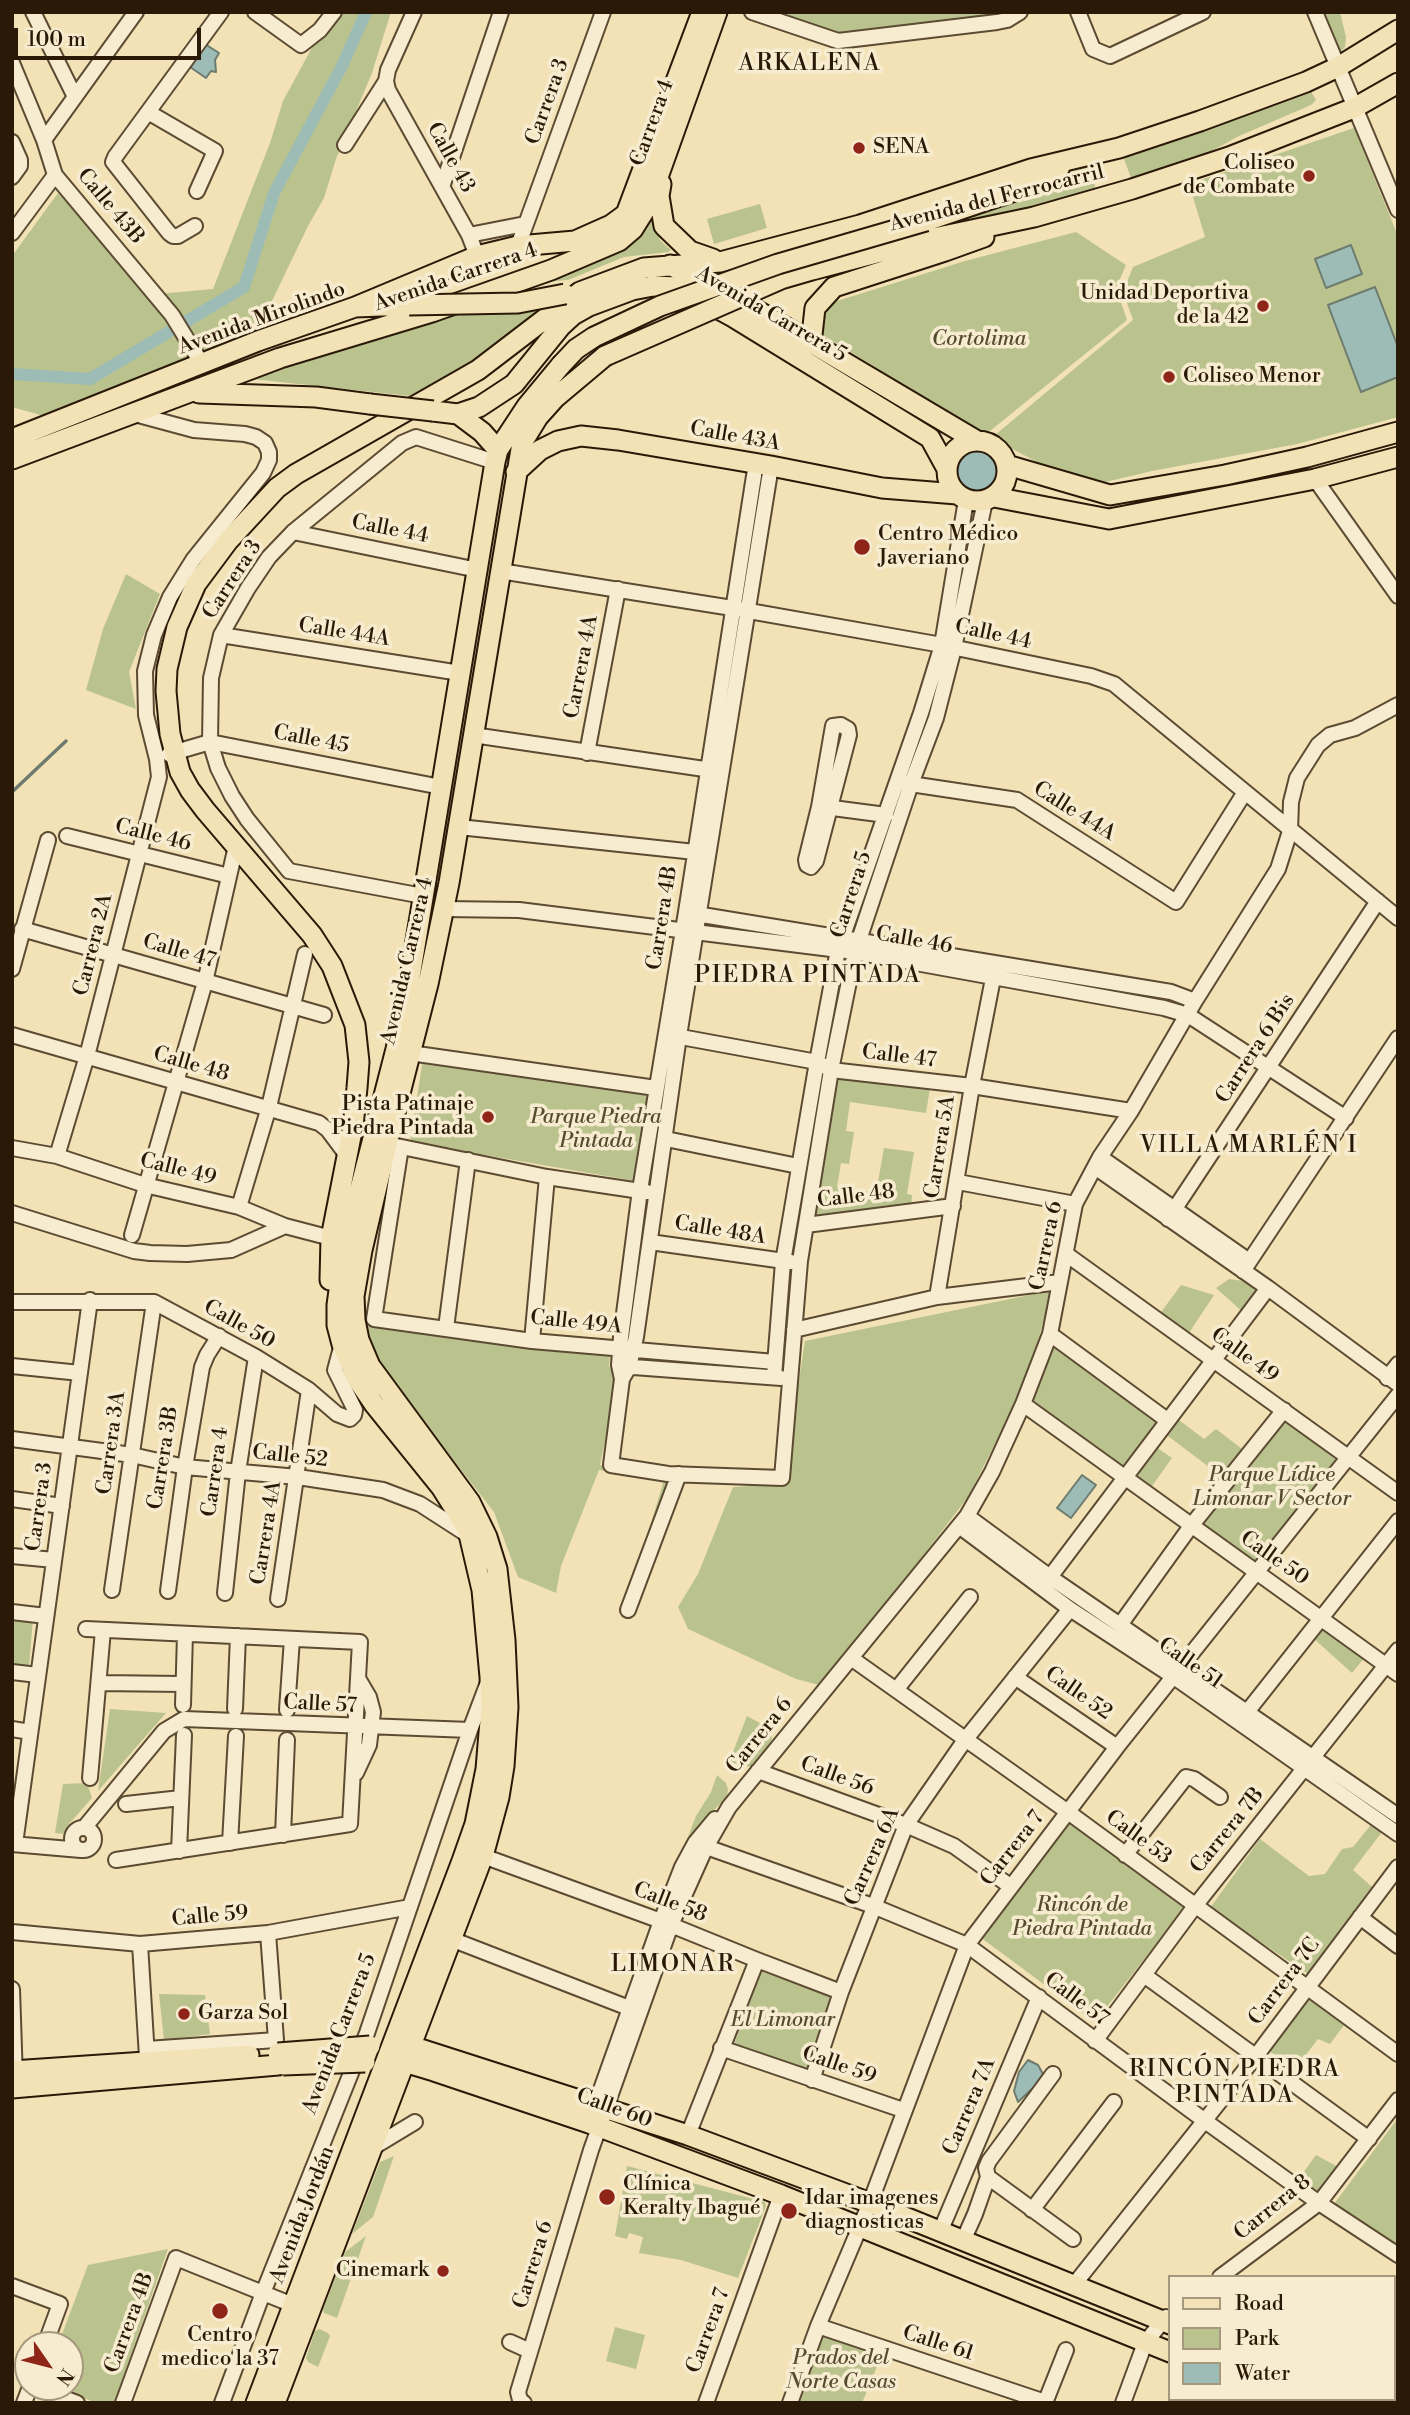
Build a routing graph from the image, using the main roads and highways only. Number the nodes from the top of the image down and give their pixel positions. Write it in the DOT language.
graph roads {
  1 [pos="702,12"];
  2 [pos="717,12"];
  3 [pos="1398,30"];
  4 [pos="1398,83"];
  5 [pos="1066,162"];
  6 [pos="663,163"];
  7 [pos="626,214"];
  8 [pos="1012,222"];
  9 [pos="927,230"];
  10 [pos="620,241"];
  11 [pos="720,262"];
  12 [pos="669,265"];
  13 [pos="573,293"];
  14 [pos="355,307"];
  15 [pos="811,344"];
  16 [pos="605,356"];
  17 [pos="561,365"];
  18 [pos="187,393"];
  19 [pos="458,414"];
  20 [pos="1398,432"];
  21 [pos="12,439"];
  22 [pos="977,441"];
  23 [pos="497,456"];
  24 [pos="1398,457"];
  25 [pos="12,459"];
  26 [pos="1007,466"];
  27 [pos="947,469"];
  28 [pos="516,472"];
  29 [pos="975,498"];
  30 [pos="346,1245"];
  31 [pos="488,1571"];
  32 [pos="278,2053"];
  33 [pos="399,2053"];
  34 [pos="14,2079"];
  35 [pos="1167,2320"];
  36 [pos="1168,2351"];
  37 [pos="256,2403"];
  38 [pos="275,2403"];
  1 -- 7 [label="main road, Carrera 4"];
  2 -- 6 [label="main road, Carrera 4"];
  3 -- 5 [label="main road"];
  4 -- 8 [label="main road, Avenida del Ferrocarril"];
  5 -- 9 [label="main road, Avenida del Ferrocarril"];
  5 -- 11 [label="main road"];
  6 -- 10 [label="main road, Carrera 4"];
  6 -- 11 [label="main road"];
  7 -- 14 [label="main road, Avenida Carrera 4"];
  8 -- 9 [label="main road, Avenida del Ferrocarril"];
  8 -- 15 [label="main road"];
  9 -- 16 [label="main road, Avenida del Ferrocarril, bridge"];
  9 -- 17 [label="main road, Avenida del Ferrocarril, bridge"];
  10 -- 18 [label="main road, Avenida Carrera 4"];
  11 -- 12 [label="main road"];
  12 -- 13 [label="main road"];
  12 -- 15 [label="main road, Avenida Carrera 5"];
  13 -- 14 [label="main road, Avenida Mirolindo, bridge"];
  13 -- 30 [label="main road"];
  14 -- 21 [label="main road, Avenida Mirolindo"];
  15 -- 22 [label="main road, Avenida Carrera 5"];
  16 -- 28 [label="main road, Avenida Carrera 4"];
  17 -- 23 [label="main road, Avenida Carrera 4"];
  18 -- 19 [label="main road, bridge"];
  18 -- 25 [label="main road"];
  19 -- 23 [label="main road"];
  19 -- 27 [label="main road, Avenida Carrera 5"];
  20 -- 26 [label="main road"];
  22 -- 26 [label="main road"];
  22 -- 27 [label="main road"];
  23 -- 30 [label="main road, Avenida Carrera 4"];
  24 -- 29 [label="main road"];
  26 -- 29 [label="main road"];
  27 -- 29 [label="main road"];
  28 -- 29 [label="main road, Calle 43A"];
  28 -- 30 [label="main road, Avenida Carrera 4"];
  30 -- 31 [label="main road, Avenida Carrera 4"];
  30 -- 31 [label="main road, Avenida Carrera 4"];
  31 -- 33 [label="main road, Avenida Carrera 5"];
  31 -- 33 [label="main road"];
  32 -- 33 [label="main road, Calle 60, bridge"];
  32 -- 34 [label="main road, Calle 60"];
  32 -- 34 [label="main road, Calle 60"];
  33 -- 35 [label="main road, Calle 60"];
  33 -- 36 [label="main road, Calle 60"];
  33 -- 37 [label="main road, Avenida Jordán"];
  33 -- 38 [label="main road, Avenida Jordán"];
}
